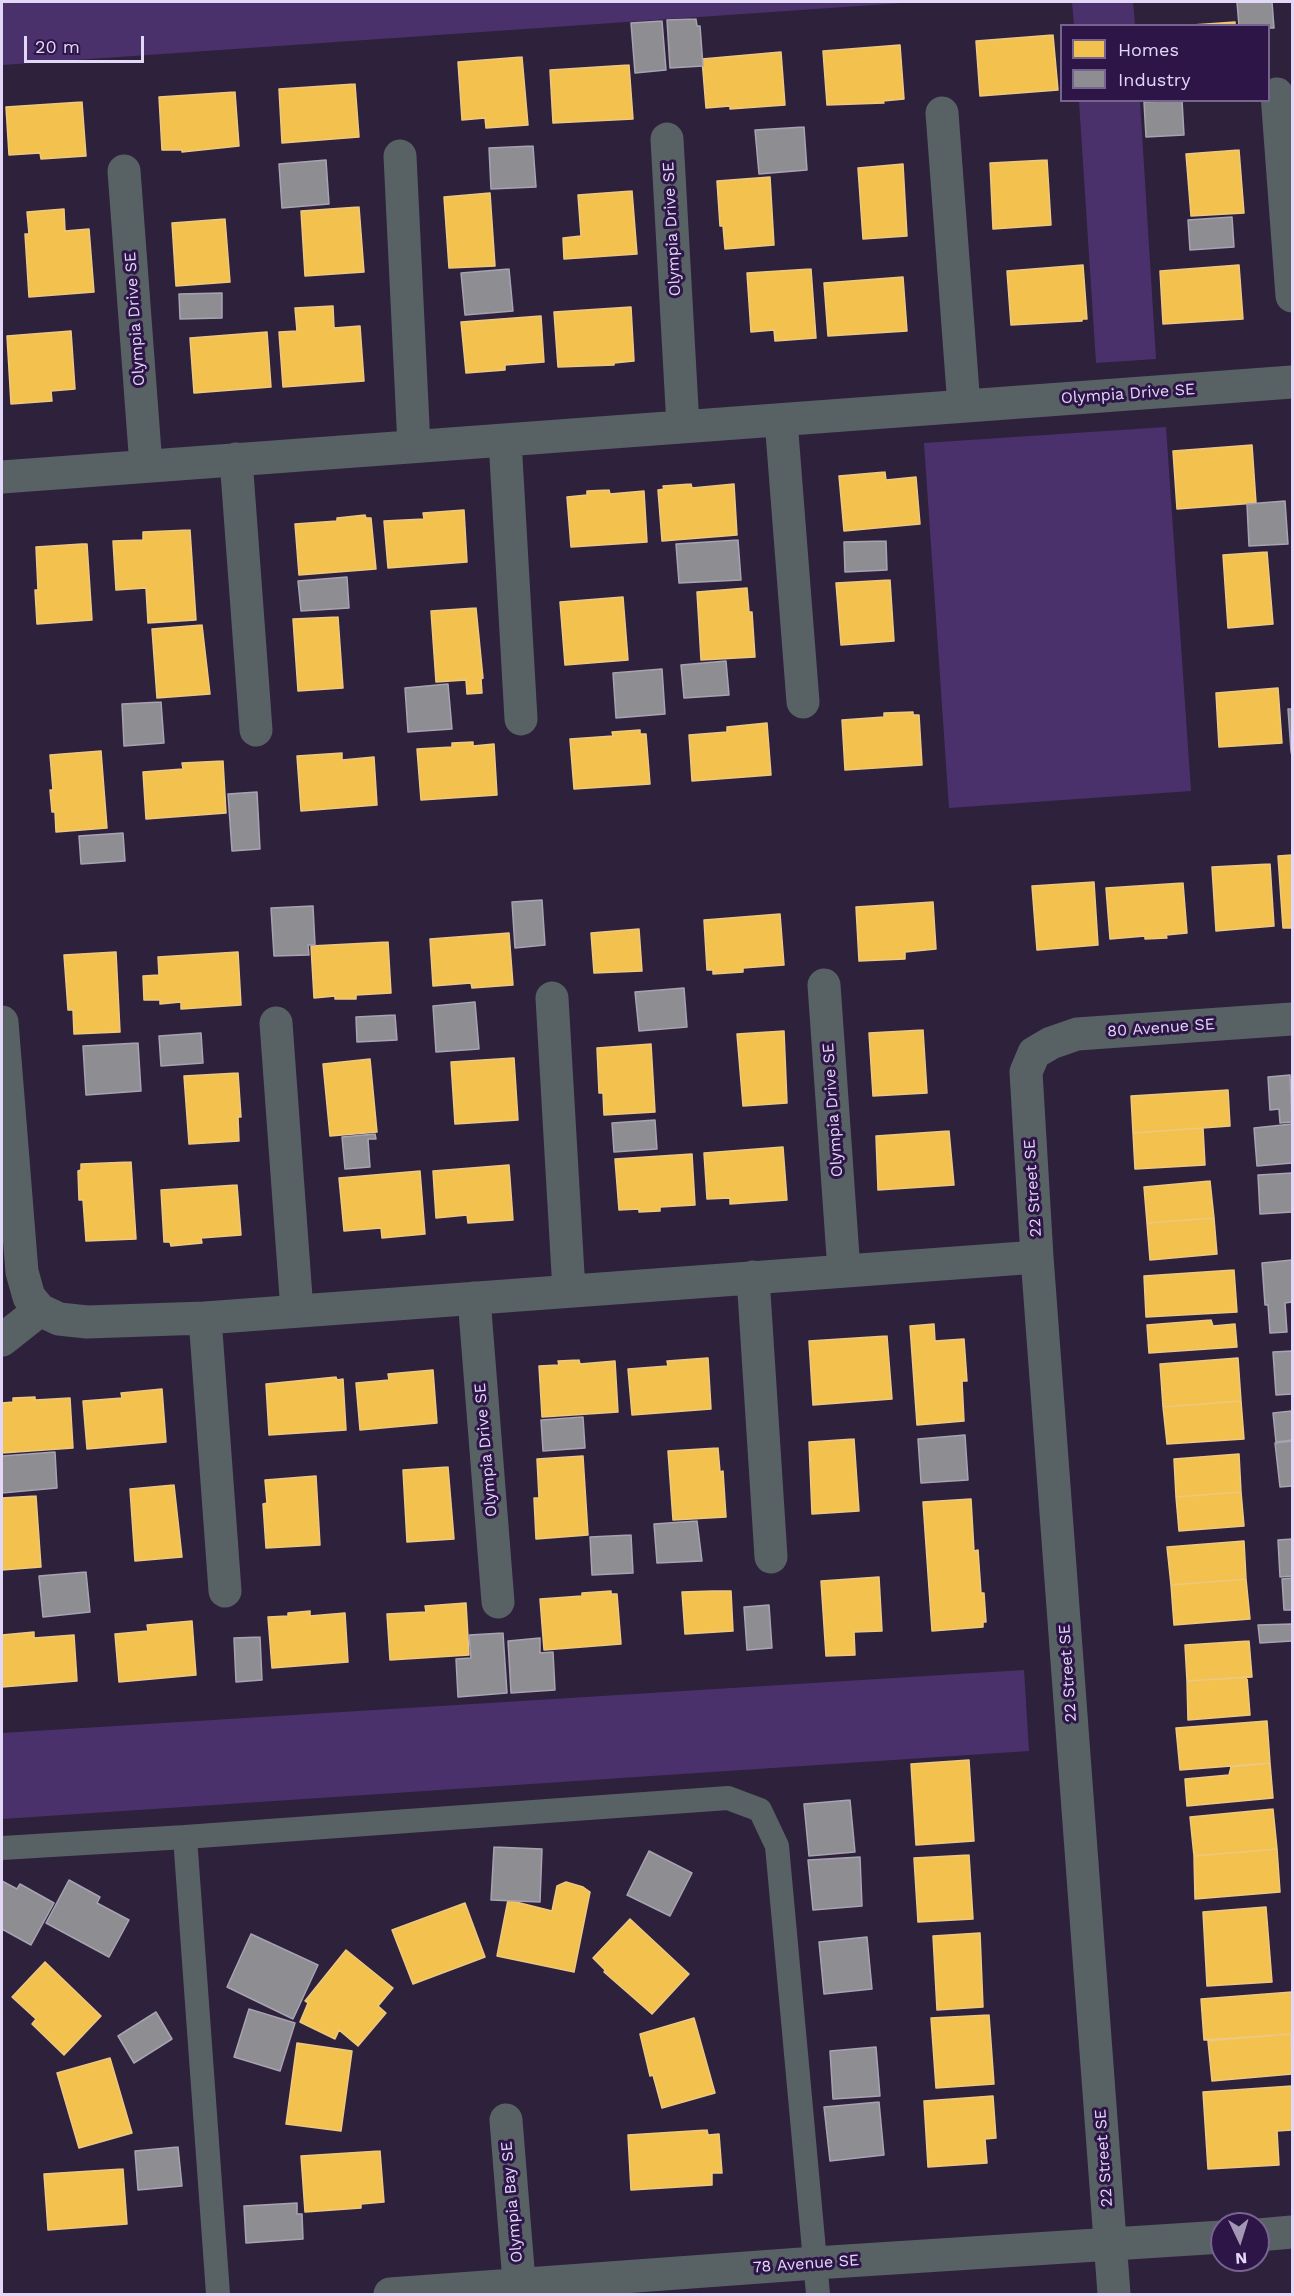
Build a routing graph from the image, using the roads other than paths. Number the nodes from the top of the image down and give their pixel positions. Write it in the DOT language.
graph roads {
  1 [pos="1277,94"];
  2 [pos="942,113"];
  3 [pos="667,139"];
  4 [pos="400,156"];
  5 [pos="124,171"];
  6 [pos="1293,296"];
  7 [pos="1293,382"];
  8 [pos="964,406"];
  9 [pos="781,420"];
  10 [pos="683,426"];
  11 [pos="505,440"];
  12 [pos="414,446"];
  13 [pos="236,459"];
  14 [pos="146,466"];
  15 [pos="2,477"];
  16 [pos="803,702"];
  17 [pos="521,719"];
  18 [pos="255,730"];
  19 [pos="824,985"];
  20 [pos="552,998"];
  21 [pos="1293,1019"];
  22 [pos="2,1022"];
  23 [pos="276,1023"];
  24 [pos="1034,1053"];
  25 [pos="1037,1257"];
  26 [pos="844,1271"];
  27 [pos="753,1277"];
  28 [pos="569,1291"];
  29 [pos="474,1298"];
  30 [pos="40,1310"];
  31 [pos="297,1311"];
  32 [pos="205,1318"];
  33 [pos="2,1340"];
  34 [pos="771,1557"];
  35 [pos="225,1591"];
  36 [pos="498,1602"];
  37 [pos="185,1837"];
  38 [pos="2,1848"];
  39 [pos="506,2120"];
  40 [pos="1293,2232"];
  41 [pos="1270,2234"];
  42 [pos="1210,2238"];
  43 [pos="1110,2244"];
  44 [pos="817,2279"];
  45 [pos="519,2290"];
  46 [pos="218,2295"];
  47 [pos="390,2295"];
  48 [pos="1114,2295"];
  1 -- 6 [label="street"];
  2 -- 8 [label="street"];
  3 -- 10 [label="street, Olympia Drive SE"];
  4 -- 12 [label="street"];
  5 -- 14 [label="street, Olympia Drive SE"];
  7 -- 8 [label="street, Olympia Drive SE"];
  8 -- 9 [label="street, Olympia Drive SE"];
  9 -- 10 [label="street, Olympia Drive SE"];
  9 -- 16 [label="street"];
  10 -- 11 [label="street, Olympia Drive SE"];
  11 -- 12 [label="street, Olympia Drive SE"];
  11 -- 17 [label="street"];
  12 -- 13 [label="street, Olympia Drive SE"];
  13 -- 14 [label="street, Olympia Drive SE"];
  13 -- 18 [label="street"];
  14 -- 15 [label="street, Olympia Drive SE"];
  19 -- 26 [label="street, Olympia Drive SE"];
  20 -- 28 [label="street"];
  21 -- 24 [label="street, 80 Avenue SE"];
  22 -- 30 [label="street"];
  23 -- 31 [label="street"];
  24 -- 25 [label="street, 22 Street SE"];
  25 -- 26 [label="street"];
  25 -- 43 [label="street, 22 Street SE"];
  26 -- 27 [label="street"];
  27 -- 28 [label="street"];
  27 -- 34 [label="street"];
  28 -- 29 [label="street"];
  29 -- 31 [label="street"];
  29 -- 36 [label="street, Olympia Drive SE"];
  30 -- 32 [label="street"];
  30 -- 33 [label="street"];
  31 -- 32 [label="street"];
  32 -- 35 [label="street"];
  37 -- 38 [label="lane"];
  37 -- 44 [label="lane"];
  37 -- 46 [label="lane"];
  39 -- 45 [label="street, Olympia Bay SE"];
  40 -- 41 [label="street"];
  42 -- 43 [label="street, 78 Avenue SE"];
  43 -- 44 [label="street, 78 Avenue SE"];
  43 -- 48 [label="street, 22 Street SE"];
  44 -- 45 [label="street, 78 Avenue SE"];
  45 -- 47 [label="street, 78 Avenue SE"];
}
